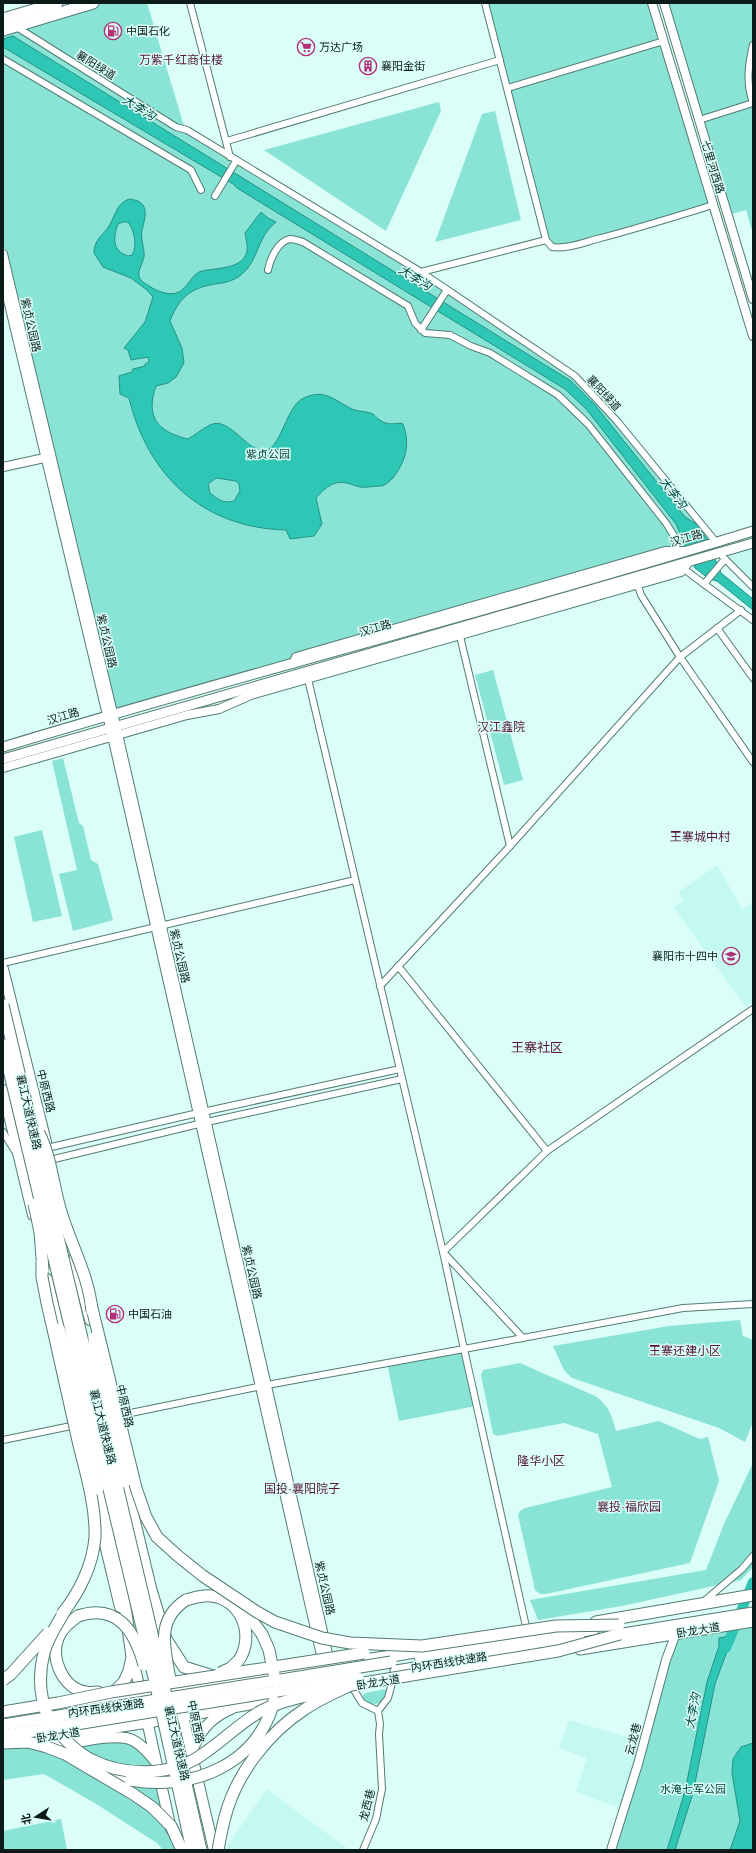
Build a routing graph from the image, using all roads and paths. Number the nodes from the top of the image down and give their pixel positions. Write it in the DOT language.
graph roads {
  1 [pos="58,3"];
  2 [pos="93,3"];
  3 [pos="190,3"];
  4 [pos="485,3"];
  5 [pos="652,3"];
  6 [pos="664,3"];
  7 [pos="8,21"];
  8 [pos="664,41"];
  9 [pos="753,45"];
  10 [pos="3,59"];
  11 [pos="500,60"];
  12 [pos="508,88"];
  13 [pos="753,103"];
  14 [pos="699,120"];
  15 [pos="227,141"];
  16 [pos="230,157"];
  17 [pos="236,161"];
  18 [pos="200,190"];
  19 [pos="215,196"];
  20 [pos="713,205"];
  21 [pos="546,240"];
  22 [pos="3,254"];
  23 [pos="268,270"];
  24 [pos="421,272"];
  25 [pos="3,279"];
  26 [pos="446,291"];
  27 [pos="753,299"];
  28 [pos="421,330"];
  29 [pos="753,336"];
  30 [pos="48,457"];
  31 [pos="3,467"];
  32 [pos="753,530"];
  33 [pos="716,542"];
  34 [pos="753,543"];
  35 [pos="680,551"];
  36 [pos="723,556"];
  37 [pos="631,564"];
  38 [pos="686,566"];
  39 [pos="637,581"];
  40 [pos="706,582"];
  41 [pos="753,587"];
  42 [pos="741,610"];
  43 [pos="753,620"];
  44 [pos="717,628"];
  45 [pos="459,631"];
  46 [pos="680,657"];
  47 [pos="753,678"];
  48 [pos="308,679"];
  49 [pos="110,714"];
  50 [pos="114,731"];
  51 [pos="3,747"];
  52 [pos="3,759"];
  53 [pos="753,762"];
  54 [pos="3,768"];
  55 [pos="510,846"];
  56 [pos="355,880"];
  57 [pos="159,926"];
  58 [pos="3,963"];
  59 [pos="398,966"];
  60 [pos="3,969"];
  61 [pos="380,986"];
  62 [pos="3,1005"];
  63 [pos="753,1009"];
  64 [pos="3,1045"];
  65 [pos="400,1068"];
  66 [pos="402,1079"];
  67 [pos="3,1090"];
  68 [pos="201,1112"];
  69 [pos="26,1121"];
  70 [pos="203,1123"];
  71 [pos="3,1132"];
  72 [pos="47,1148"];
  73 [pos="547,1151"];
  74 [pos="20,1160"];
  75 [pos="50,1160"];
  76 [pos="443,1252"];
  77 [pos="42,1262"];
  78 [pos="91,1304"];
  79 [pos="753,1304"];
  80 [pos="523,1338"];
  81 [pos="464,1349"];
  82 [pos="263,1386"];
  83 [pos="115,1416"];
  84 [pos="76,1425"];
  85 [pos="3,1440"];
  86 [pos="753,1556"];
  87 [pos="203,1576"];
  88 [pos="753,1596"];
  89 [pos="753,1603"];
  90 [pos="700,1604"];
  91 [pos="66,1610"];
  92 [pos="753,1612"];
  93 [pos="753,1621"];
  94 [pos="619,1629"];
  95 [pos="676,1633"];
  96 [pos="527,1634"];
  97 [pos="166,1639"];
  98 [pos="422,1646"];
  99 [pos="132,1657"];
  100 [pos="322,1666"];
  101 [pos="203,1679"];
  102 [pos="3,1680"];
  103 [pos="392,1683"];
  104 [pos="177,1687"];
  105 [pos="352,1688"];
  106 [pos="111,1692"];
  107 [pos="141,1695"];
  108 [pos="83,1704"];
  109 [pos="240,1706"];
  110 [pos="378,1710"];
  111 [pos="3,1712"];
  112 [pos="183,1715"];
  113 [pos="3,1718"];
  114 [pos="148,1722"];
  115 [pos="3,1725"];
  116 [pos="5,1741"];
  117 [pos="65,1754"];
  118 [pos="192,1758"];
  119 [pos="157,1764"];
  120 [pos="179,1772"];
  121 [pos="176,1850"];
  122 [pos="182,1850"];
  123 [pos="192,1850"];
  124 [pos="202,1850"];
  125 [pos="214,1850"];
  126 [pos="218,1850"];
  127 [pos="363,1850"];
  128 [pos="611,1850"];
  1 -- 7 [label="highway"];
  2 -- 7 [label="highway"];
  3 -- 15 [label="street"];
  4 -- 11 [label="street"];
  5 -- 8 [label="street, 七里河西路"];
  6 -- 14 [label="street, 七里河西路"];
  7 -- 16 [label="street, 襄阳绿道"];
  8 -- 12 [label="street"];
  8 -- 20 [label="street, 七里河西路"];
  9 -- 13 [label="street"];
  10 -- 18 [label="street"];
  11 -- 12 [label="street"];
  11 -- 15 [label="street"];
  12 -- 21 [label="street"];
  13 -- 14 [label="street"];
  14 -- 27 [label="street, 七里河西路"];
  15 -- 16 [label="street"];
  16 -- 17 [label="street, 襄阳绿道"];
  17 -- 19 [label="street"];
  17 -- 24 [label="street, 襄阳绿道"];
  20 -- 21 [label="street"];
  20 -- 29 [label="street, 七里河西路"];
  21 -- 24 [label="street"];
  22 -- 30 [label="street, 紫贞公园路"];
  23 -- 28 [label="street"];
  24 -- 26 [label="street, 襄阳绿道"];
  25 -- 30 [label="street, 紫贞公园路"];
  26 -- 28 [label="street"];
  26 -- 33 [label="street, 襄阳绿道"];
  28 -- 35 [label="street"];
  30 -- 31 [label="street"];
  30 -- 49 [label="street, 紫贞公园路"];
  32 -- 33 [label="main road, 汉江路"];
  33 -- 35 [label="main road, 汉江路"];
  34 -- 36 [label="main road, 汉江路"];
  35 -- 37 [label="main road, 汉江路"];
  36 -- 38 [label="main road, 汉江路"];
  36 -- 40 [label="street"];
  36 -- 41 [label="street"];
  37 -- 39 [label="street"];
  37 -- 49 [label="main road, 汉江路"];
  38 -- 39 [label="main road, 汉江路"];
  38 -- 40 [label="street"];
  39 -- 45 [label="main road, 汉江路"];
  39 -- 46 [label="street"];
  40 -- 42 [label="street"];
  42 -- 43 [label="street"];
  42 -- 44 [label="street"];
  44 -- 46 [label="street"];
  44 -- 47 [label="street"];
  45 -- 48 [label="street"];
  45 -- 50 [label="main road, 汉江路"];
  45 -- 55 [label="street"];
  46 -- 53 [label="street"];
  46 -- 55 [label="street"];
  48 -- 50 [label="street"];
  48 -- 56 [label="street"];
  49 -- 50 [label="street, 紫贞公园路"];
  49 -- 51 [label="main road, 汉江路"];
  50 -- 52 [label="main road, 汉江路"];
  50 -- 54 [label="street"];
  50 -- 57 [label="street, 紫贞公园路"];
  55 -- 59 [label="street"];
  56 -- 57 [label="street"];
  56 -- 61 [label="street"];
  57 -- 58 [label="street"];
  57 -- 68 [label="street, 紫贞公园路"];
  59 -- 61 [label="street"];
  59 -- 73 [label="street"];
  60 -- 72 [label="main road, 中原西路"];
  61 -- 65 [label="street"];
  62 -- 69 [label="highway, 襄江大道快速路, bridge"];
  63 -- 73 [label="street"];
  64 -- 69 [label="highway, 襄江大道快速路, bridge"];
  65 -- 66 [label="street"];
  65 -- 68 [label="street"];
  66 -- 70 [label="street"];
  66 -- 76 [label="street"];
  67 -- 74 [label="main road"];
  68 -- 70 [label="street, 紫贞公园路"];
  68 -- 72 [label="street"];
  69 -- 77 [label="highway, bridge"];
  69 -- 78 [label="highway, bridge"];
  69 -- 120 [label="highway, 襄江大道快速路, bridge"];
  70 -- 75 [label="street"];
  70 -- 82 [label="street, 紫贞公园路"];
  71 -- 74 [label="street"];
  72 -- 75 [label="main road, 中原西路"];
  73 -- 76 [label="street"];
  74 -- 84 [label="main road"];
  75 -- 83 [label="main road, 中原西路"];
  76 -- 80 [label="street"];
  76 -- 81 [label="street"];
  77 -- 91 [label="highway, bridge"];
  77 -- 99 [label="highway, bridge"];
  78 -- 87 [label="highway, bridge"];
  78 -- 97 [label="highway, bridge"];
  79 -- 80 [label="street"];
  80 -- 81 [label="street"];
  81 -- 82 [label="street"];
  81 -- 96 [label="street"];
  82 -- 83 [label="street"];
  82 -- 100 [label="street, 紫贞公园路"];
  83 -- 97 [label="main road, 中原西路"];
  84 -- 85 [label="street"];
  84 -- 99 [label="main road"];
  86 -- 90 [label="street"];
  87 -- 98 [label="highway, bridge"];
  87 -- 117 [label="highway, bridge"];
  88 -- 90 [label="highway"];
  89 -- 94 [label="highway, 内环西线快速路"];
  90 -- 96 [label="highway"];
  91 -- 102 [label="highway, bridge"];
  91 -- 105 [label="highway, bridge"];
  92 -- 94 [label="highway, 内环西线快速路"];
  93 -- 95 [label="highway, 卧龙大道"];
  94 -- 98 [label="highway, bridge"];
  94 -- 105 [label="highway, bridge"];
  94 -- 115 [label="highway, 内环西线快速路, bridge"];
  94 -- 116 [label="highway, 内环西线快速路, bridge"];
  95 -- 109 [label="highway, 卧龙大道"];
  95 -- 128 [label="street, 云龙巷"];
  96 -- 100 [label="highway"];
  97 -- 100 [label="highway"];
  97 -- 104 [label="main road, 中原西路"];
  98 -- 101 [label="highway, bridge"];
  99 -- 107 [label="main road"];
  99 -- 108 [label="highway"];
  100 -- 104 [label="highway"];
  101 -- 106 [label="highway, bridge"];
  101 -- 120 [label="highway, bridge"];
  103 -- 110 [label="street"];
  104 -- 107 [label="highway"];
  104 -- 112 [label="main road, 中原西路"];
  105 -- 110 [label="street"];
  105 -- 126 [label="highway, bridge"];
  106 -- 111 [label="highway, bridge"];
  106 -- 120 [label="highway, bridge"];
  107 -- 108 [label="highway"];
  107 -- 114 [label="main road"];
  108 -- 113 [label="highway"];
  109 -- 112 [label="highway, 卧龙大道"];
  109 -- 118 [label="main road"];
  110 -- 127 [label="street, 龙西巷"];
  112 -- 114 [label="highway, 卧龙大道"];
  112 -- 118 [label="main road, 中原西路"];
  114 -- 116 [label="highway, 卧龙大道"];
  114 -- 119 [label="main road"];
  116 -- 117 [label="highway, bridge"];
  116 -- 119 [label="main road"];
  117 -- 122 [label="highway, bridge"];
  118 -- 125 [label="main road, 中原西路"];
  119 -- 121 [label="main road"];
  120 -- 123 [label="highway, 襄江大道快速路, bridge"];
  120 -- 124 [label="highway, 襄江大道快速路, bridge"];
}
